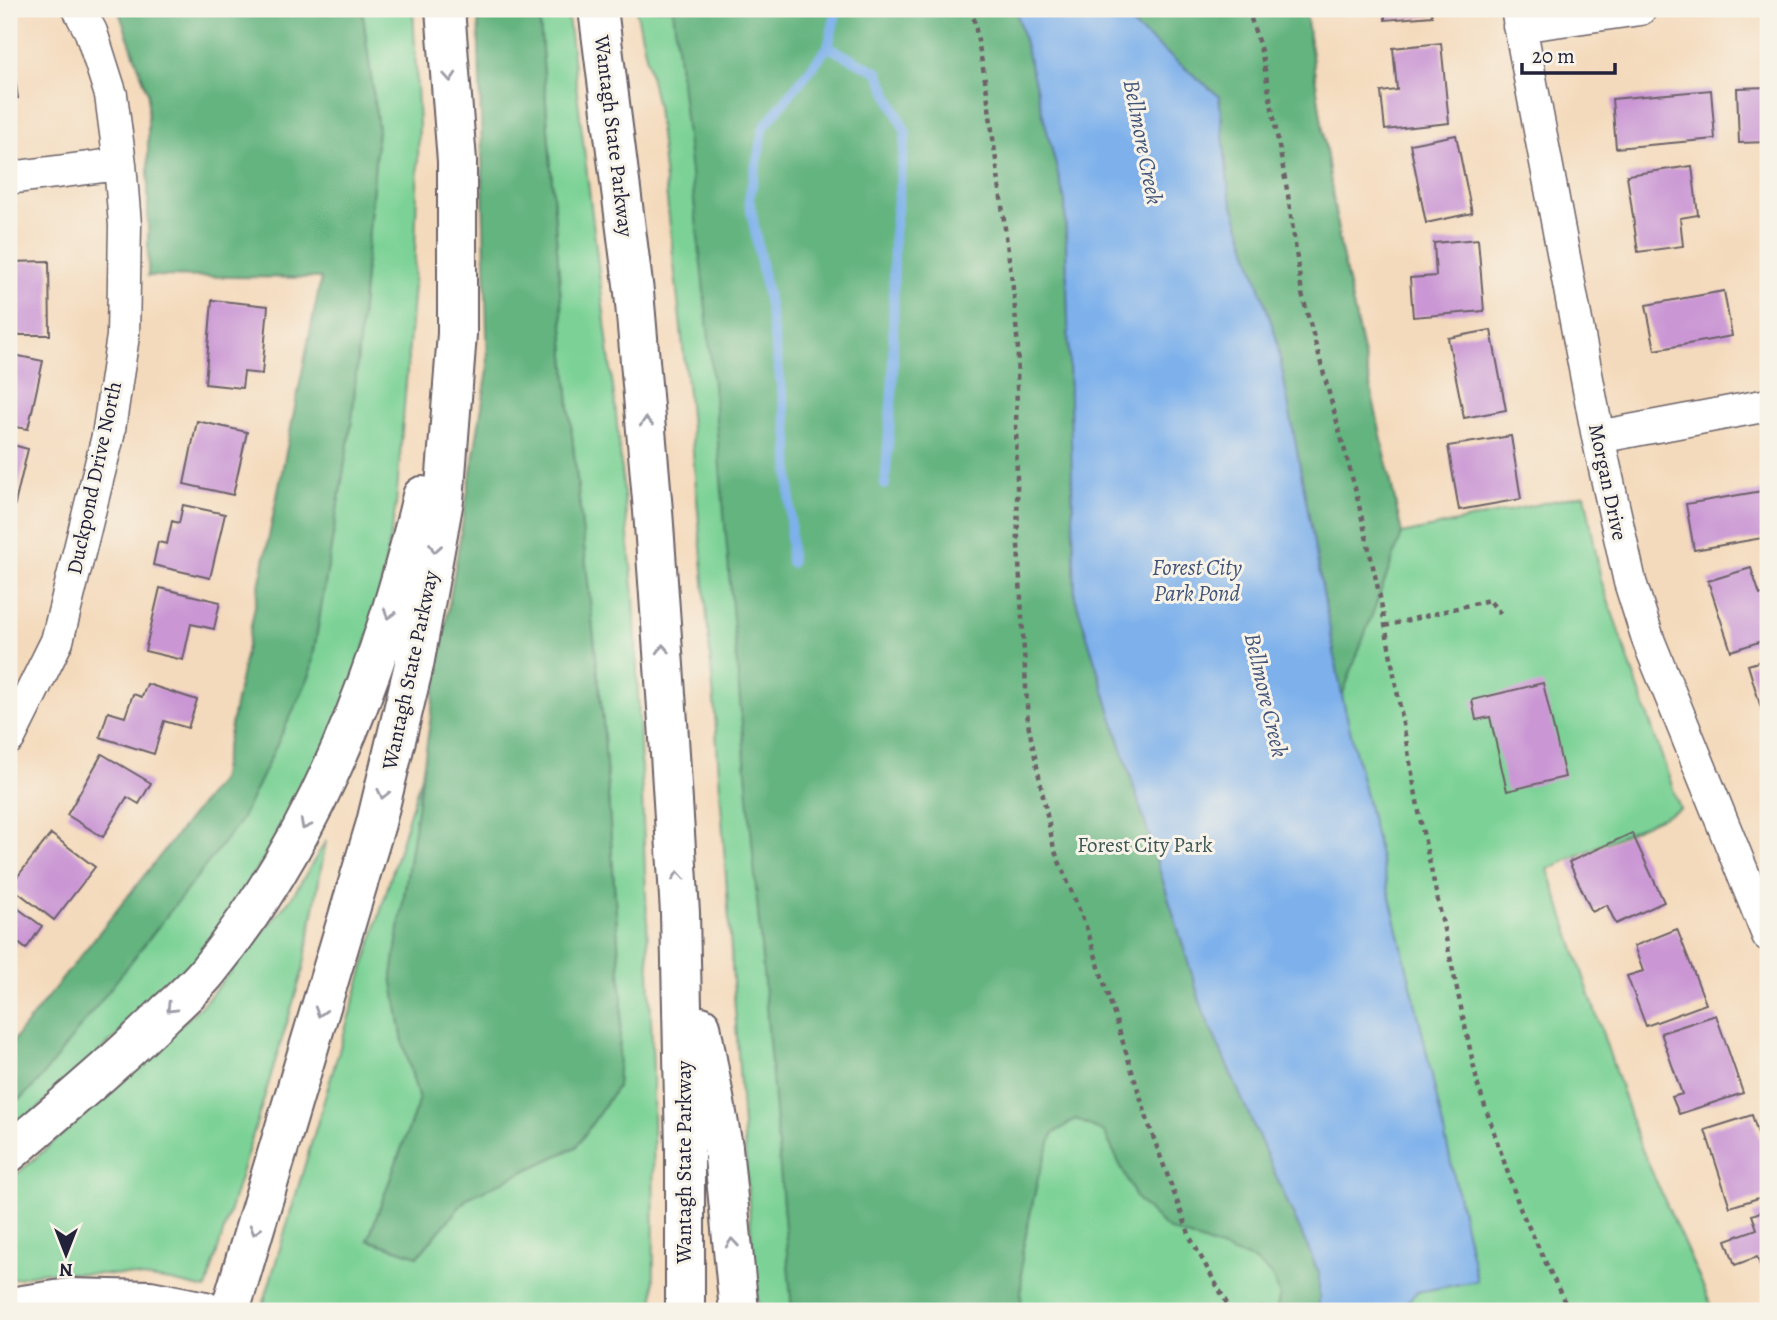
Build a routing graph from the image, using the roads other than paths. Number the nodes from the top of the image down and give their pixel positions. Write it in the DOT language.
graph roads {
  1 [pos="79,9"];
  2 [pos="445,9"];
  3 [pos="598,9"];
  4 [pos="1640,9"];
  5 [pos="1518,18"];
  6 [pos="120,164"];
  7 [pos="9,178"];
  8 [pos="457,334"];
  9 [pos="1768,405"];
  10 [pos="1598,437"];
  11 [pos="9,738"];
  12 [pos="680,913"];
  13 [pos="1768,934"];
  14 [pos="9,1153"];
  15 [pos="9,1307"];
  16 [pos="205,1311"];
  17 [pos="230,1311"];
  18 [pos="685,1311"];
  19 [pos="739,1311"];
  1 -- 6 [label="street, Duckpond Drive North"];
  2 -- 8 [label="highway, Wantagh State Parkway, one-way"];
  12 -- 3 [label="highway, Wantagh State Parkway, one-way"];
  4 -- 5 [label="street"];
  5 -- 10 [label="street, Morgan Drive"];
  6 -- 7 [label="street"];
  6 -- 11 [label="street, Duckpond Drive North"];
  8 -- 14 [label="highway, one-way"];
  8 -- 17 [label="highway, Wantagh State Parkway, one-way"];
  9 -- 10 [label="street"];
  10 -- 13 [label="street, Morgan Drive"];
  12 -- 18 [label="highway, Wantagh State Parkway"];
  19 -- 12 [label="highway, one-way"];
  15 -- 16 [label="highway"];
}
